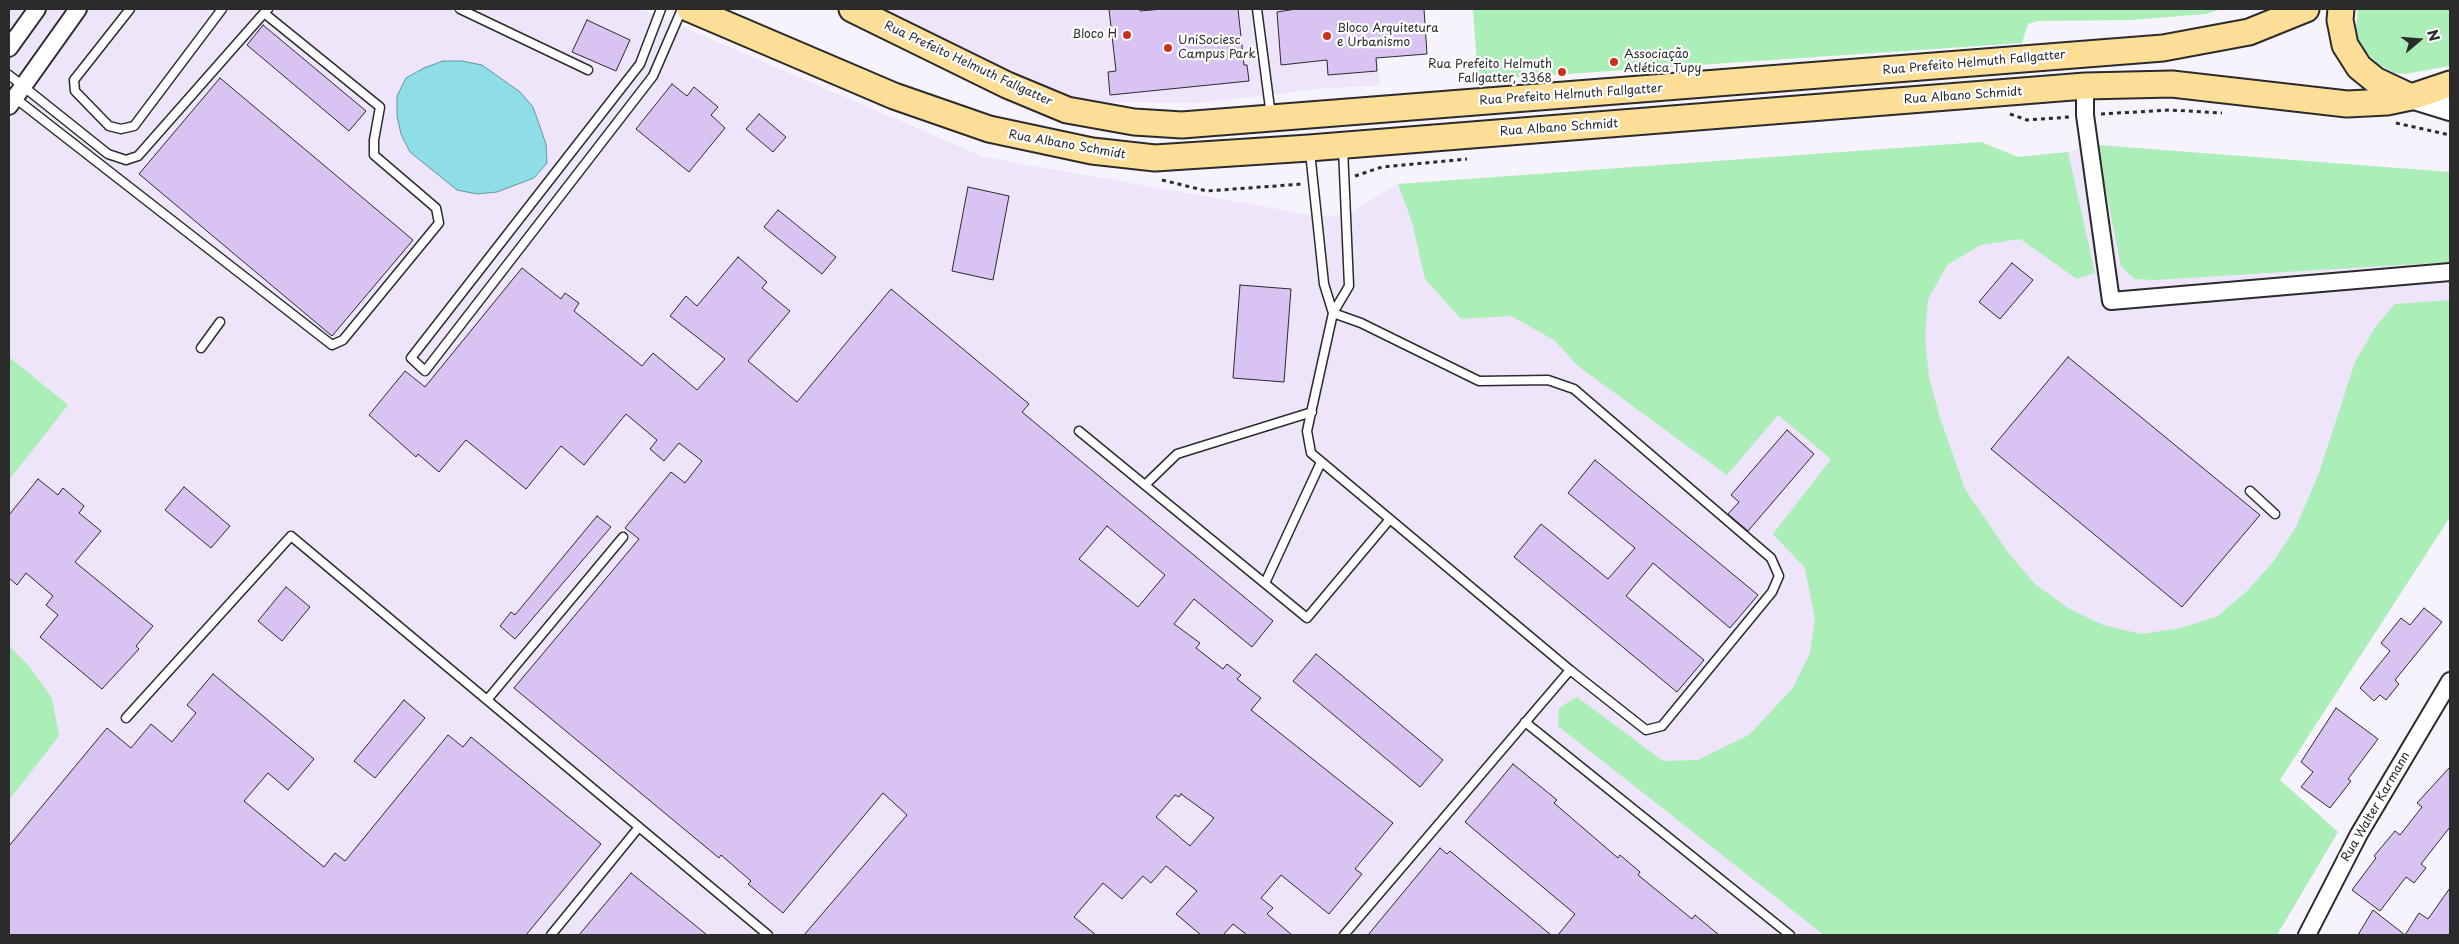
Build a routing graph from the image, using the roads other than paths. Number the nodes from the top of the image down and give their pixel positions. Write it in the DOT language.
graph roads {
  1 [pos="37,9"];
  2 [pos="78,9"];
  3 [pos="130,9"];
  4 [pos="222,9"];
  5 [pos="460,9"];
  6 [pos="661,9"];
  7 [pos="682,9"];
  8 [pos="690,9"];
  9 [pos="852,9"];
  10 [pos="1257,9"];
  11 [pos="2306,9"];
  12 [pos="2341,9"];
  13 [pos="266,11"];
  14 [pos="9,48"];
  15 [pos="588,70"];
  16 [pos="9,74"];
  17 [pos="2450,84"];
  18 [pos="2084,86"];
  19 [pos="14,95"];
  20 [pos="2411,97"];
  21 [pos="2450,109"];
  22 [pos="1271,118"];
  23 [pos="1343,145"];
  24 [pos="1309,148"];
  25 [pos="2450,272"];
  26 [pos="1333,313"];
  27 [pos="220,322"];
  28 [pos="201,348"];
  29 [pos="1312,412"];
  30 [pos="1079,431"];
  31 [pos="1321,462"];
  32 [pos="1145,485"];
  33 [pos="2250,491"];
  34 [pos="2275,514"];
  35 [pos="1390,519"];
  36 [pos="623,537"];
  37 [pos="1265,583"];
  38 [pos="1570,670"];
  39 [pos="2450,681"];
  40 [pos="486,700"];
  41 [pos="126,718"];
  42 [pos="1525,722"];
  43 [pos="639,827"];
  44 [pos="551,935"];
  45 [pos="768,935"];
  46 [pos="1344,935"];
  47 [pos="1790,935"];
  48 [pos="2307,935"];
  1 -- 14 [label="street"];
  2 -- 19 [label="street"];
  3 -- 4 [label="lane"];
  5 -- 15 [label="lane"];
  6 -- 7 [label="lane"];
  8 -- 24 [label="main road, Rua Albano Schmidt"];
  9 -- 22 [label="main road, Rua Prefeito Helmuth Fallgatter"];
  10 -- 22 [label="lane"];
  11 -- 22 [label="main road, Rua Prefeito Helmuth Fallgatter"];
  12 -- 20 [label="main road"];
  13 -- 19 [label="lane"];
  13 -- 19 [label="lane"];
  16 -- 19 [label="lane"];
  17 -- 20 [label="main road, Rua Albano Schmidt"];
  18 -- 20 [label="main road, Rua Albano Schmidt"];
  18 -- 23 [label="main road, Rua Albano Schmidt"];
  18 -- 25 [label="street"];
  20 -- 21 [label="main road"];
  23 -- 24 [label="main road, Rua Albano Schmidt"];
  23 -- 26 [label="lane"];
  24 -- 26 [label="lane"];
  26 -- 29 [label="lane"];
  26 -- 38 [label="lane"];
  27 -- 28 [label="lane"];
  29 -- 31 [label="lane"];
  29 -- 32 [label="lane"];
  30 -- 32 [label="lane"];
  31 -- 35 [label="lane"];
  31 -- 37 [label="lane"];
  32 -- 37 [label="lane"];
  33 -- 34 [label="lane"];
  35 -- 37 [label="lane"];
  35 -- 38 [label="lane"];
  36 -- 40 [label="lane"];
  38 -- 42 [label="lane"];
  39 -- 48 [label="street, Rua Walter Karmann"];
  40 -- 41 [label="lane"];
  40 -- 43 [label="lane"];
  42 -- 46 [label="lane"];
  42 -- 47 [label="lane"];
  43 -- 44 [label="lane"];
  43 -- 45 [label="lane"];
}
